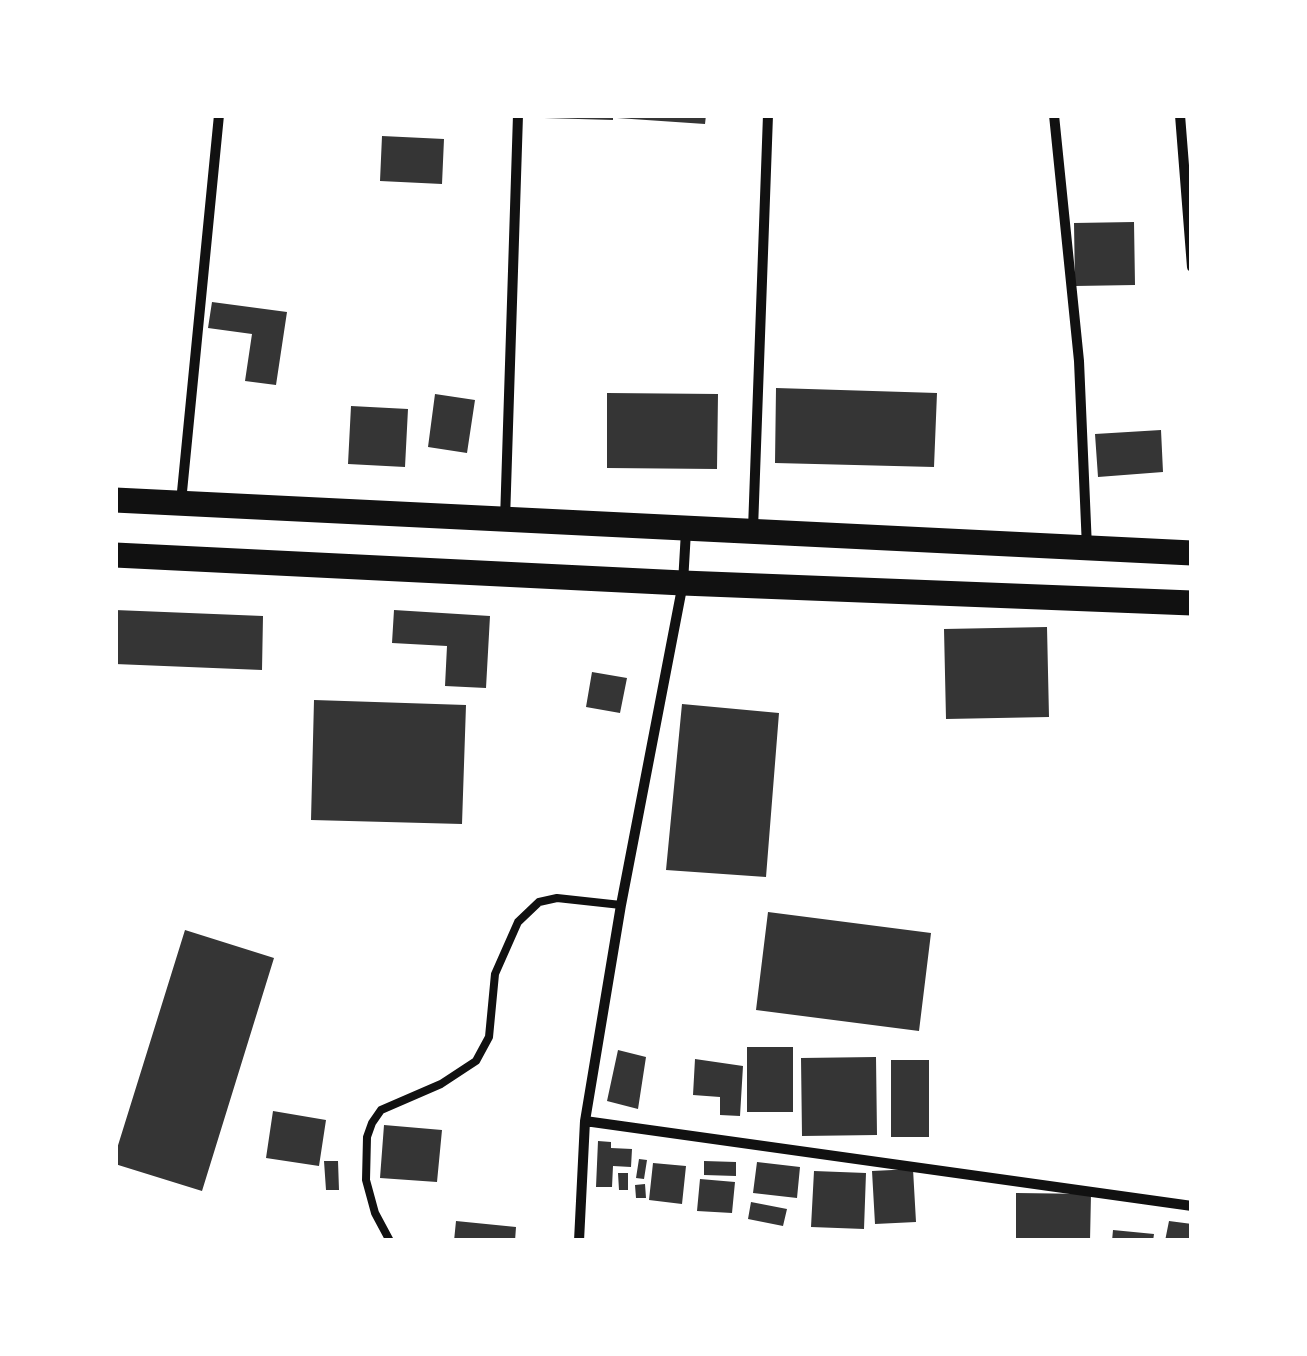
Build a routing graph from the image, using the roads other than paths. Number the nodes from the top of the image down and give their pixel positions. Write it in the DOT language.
graph roads {
  1 [pos="219,115"];
  2 [pos="518,115"];
  3 [pos="768,115"];
  4 [pos="1054,115"];
  5 [pos="1180,115"];
  6 [pos="1192,267"];
  7 [pos="115,500"];
  8 [pos="181,503"];
  9 [pos="505,520"];
  10 [pos="686,530"];
  11 [pos="753,532"];
  12 [pos="1087,548"];
  13 [pos="1192,553"];
  14 [pos="115,555"];
  15 [pos="683,583"];
  16 [pos="1192,603"];
  17 [pos="621,905"];
  18 [pos="585,1120"];
  19 [pos="1192,1206"];
  20 [pos="390,1241"];
  21 [pos="579,1241"];
  1 -- 8 [label="street"];
  2 -- 9 [label="street"];
  3 -- 11 [label="street"];
  4 -- 12 [label="street"];
  5 -- 6 [label="street"];
  7 -- 8 [label="highway"];
  8 -- 9 [label="highway"];
  9 -- 10 [label="highway"];
  10 -- 11 [label="highway"];
  10 -- 15 [label="street"];
  11 -- 12 [label="highway"];
  12 -- 13 [label="highway"];
  14 -- 15 [label="highway"];
  15 -- 16 [label="highway"];
  15 -- 17 [label="street"];
  17 -- 18 [label="street"];
  17 -- 20 [label="lane"];
  18 -- 19 [label="street"];
  18 -- 21 [label="street"];
}
